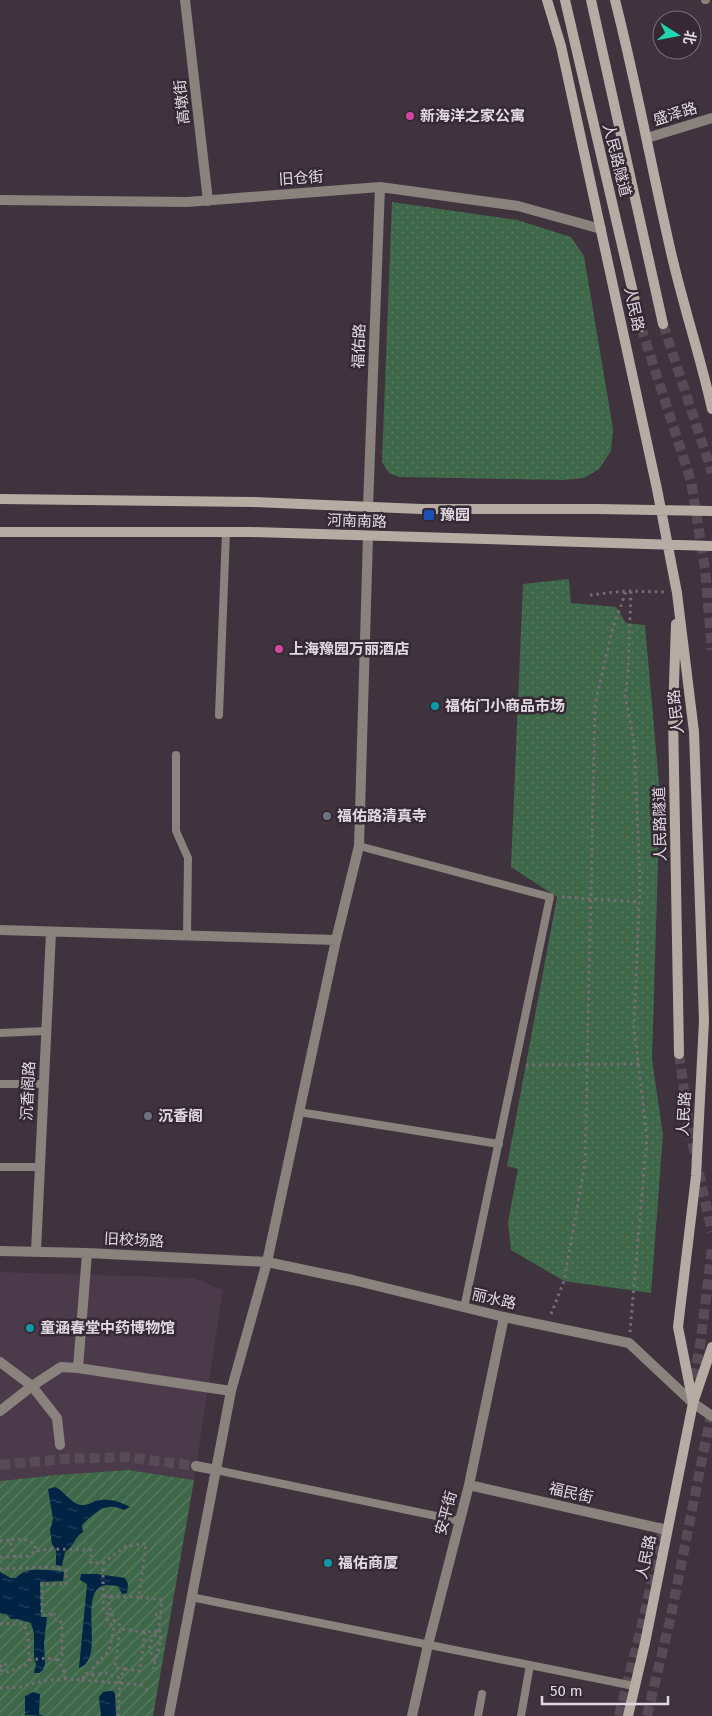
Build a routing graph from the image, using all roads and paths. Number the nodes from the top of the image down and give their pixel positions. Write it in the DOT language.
graph roads {
  1 [pos="185,0"];
  2 [pos="547,0"];
  3 [pos="565,0"];
  4 [pos="591,0"];
  5 [pos="615,0"];
  6 [pos="712,118"];
  7 [pos="647,138"];
  8 [pos="380,187"];
  9 [pos="0,200"];
  10 [pos="208,200"];
  11 [pos="601,229"];
  12 [pos="663,324"];
  13 [pos="641,327"];
  14 [pos="712,409"];
  15 [pos="0,499"];
  16 [pos="368,506"];
  17 [pos="661,511"];
  18 [pos="712,511"];
  19 [pos="0,532"];
  20 [pos="226,532"];
  21 [pos="368,536"];
  22 [pos="668,546"];
  23 [pos="712,546"];
  24 [pos="631,590"];
  25 [pos="626,591"];
  26 [pos="677,593"];
  27 [pos="590,595"];
  28 [pos="219,715"];
  29 [pos="176,755"];
  30 [pos="359,846"];
  31 [pos="548,897"];
  32 [pos="590,899"];
  33 [pos="639,902"];
  34 [pos="0,930"];
  35 [pos="51,932"];
  36 [pos="187,936"];
  37 [pos="336,940"];
  38 [pos="46,1031"];
  39 [pos="0,1033"];
  40 [pos="679,1054"];
  41 [pos="639,1064"];
  42 [pos="515,1065"];
  43 [pos="587,1066"];
  44 [pos="0,1084"];
  45 [pos="44,1084"];
  46 [pos="299,1112"];
  47 [pos="499,1144"];
  48 [pos="0,1167"];
  49 [pos="40,1167"];
  50 [pos="0,1251"];
  51 [pos="36,1251"];
  52 [pos="87,1253"];
  53 [pos="267,1262"];
  54 [pos="464,1308"];
  55 [pos="504,1317"];
  56 [pos="546,1326"];
  57 [pos="629,1342"];
  58 [pos="712,1347"];
  59 [pos="0,1362"];
  60 [pos="78,1368"];
  61 [pos="32,1386"];
  62 [pos="231,1391"];
  63 [pos="693,1403"];
  64 [pos="0,1410"];
  65 [pos="712,1416"];
  66 [pos="60,1445"];
  67 [pos="196,1466"];
  68 [pos="216,1470"];
  69 [pos="469,1486"];
  70 [pos="460,1521"];
  71 [pos="667,1530"];
  72 [pos="10,1540"];
  73 [pos="0,1541"];
  74 [pos="35,1551"];
  75 [pos="0,1557"];
  76 [pos="16,1557"];
  77 [pos="103,1563"];
  78 [pos="0,1569"];
  79 [pos="104,1596"];
  80 [pos="110,1596"];
  81 [pos="139,1597"];
  82 [pos="191,1597"];
  83 [pos="155,1614"];
  84 [pos="160,1615"];
  85 [pos="0,1624"];
  86 [pos="120,1630"];
  87 [pos="160,1631"];
  88 [pos="145,1632"];
  89 [pos="428,1644"];
  90 [pos="29,1660"];
  91 [pos="58,1660"];
  92 [pos="155,1660"];
  93 [pos="5,1662"];
  94 [pos="530,1665"];
  95 [pos="0,1667"];
  96 [pos="125,1669"];
  97 [pos="153,1669"];
  98 [pos="92,1675"];
  99 [pos="120,1678"];
  100 [pos="65,1679"];
  101 [pos="82,1680"];
  102 [pos="120,1683"];
  103 [pos="634,1686"];
  104 [pos="0,1688"];
  105 [pos="147,1694"];
  106 [pos="482,1694"];
  107 [pos="118,1716"];
  108 [pos="169,1716"];
  109 [pos="412,1716"];
  110 [pos="478,1716"];
  111 [pos="521,1716"];
  112 [pos="628,1716"];
  1 -- 10 [label="street, 高墩街"];
  2 -- 11 [label="main road, 人民路"];
  3 -- 13 [label="main road, 人民路隧道"];
  4 -- 12 [label="main road, 人民路隧道"];
  5 -- 7 [label="main road"];
  6 -- 7 [label="street, 盛泽路"];
  7 -- 14 [label="main road"];
  8 -- 10 [label="street, 旧仓街"];
  8 -- 11 [label="street, 旧仓街"];
  8 -- 16 [label="street, 福佑路"];
  9 -- 10 [label="street, 旧仓街"];
  11 -- 17 [label="main road, 人民路"];
  15 -- 16 [label="main road, 河南南路"];
  16 -- 17 [label="main road, 河南南路"];
  17 -- 18 [label="main road, 河南南路"];
  17 -- 22 [label="main road, 人民路"];
  19 -- 20 [label="main road, 河南南路"];
  20 -- 21 [label="main road, 河南南路"];
  20 -- 28 [label="lane"];
  21 -- 22 [label="main road, 河南南路"];
  21 -- 30 [label="street"];
  22 -- 23 [label="main road, 河南南路"];
  22 -- 26 [label="main road, 人民路"];
  24 -- 25 [label="path"];
  24 -- 26 [label="path"];
  24 -- 33 [label="path"];
  25 -- 27 [label="path"];
  25 -- 32 [label="path"];
  26 -- 40 [label="main road, 人民路隧道"];
  26 -- 63 [label="main road, 人民路"];
  29 -- 36 [label="lane"];
  30 -- 31 [label="lane"];
  30 -- 37 [label="street"];
  31 -- 32 [label="path"];
  31 -- 42 [label="lane"];
  32 -- 33 [label="path"];
  32 -- 43 [label="path"];
  33 -- 41 [label="path"];
  34 -- 35 [label="street"];
  35 -- 36 [label="street"];
  35 -- 38 [label="street, 沉香阁路"];
  36 -- 37 [label="street"];
  37 -- 46 [label="street"];
  38 -- 39 [label="lane"];
  38 -- 45 [label="street, 沉香阁路"];
  41 -- 43 [label="path"];
  41 -- 57 [label="path"];
  42 -- 43 [label="path"];
  42 -- 47 [label="lane"];
  43 -- 56 [label="path"];
  44 -- 45 [label="lane"];
  45 -- 49 [label="street, 沉香阁路"];
  46 -- 47 [label="lane"];
  46 -- 53 [label="street"];
  47 -- 54 [label="lane"];
  48 -- 49 [label="lane"];
  49 -- 51 [label="street, 沉香阁路"];
  50 -- 51 [label="street, 旧校场路"];
  51 -- 52 [label="street, 旧校场路"];
  52 -- 53 [label="street, 旧校场路"];
  52 -- 60 [label="street"];
  53 -- 54 [label="street, 丽水路"];
  53 -- 62 [label="street"];
  54 -- 55 [label="street, 丽水路"];
  55 -- 56 [label="street, 丽水路"];
  55 -- 69 [label="street, 安平街"];
  56 -- 57 [label="street, 丽水路"];
  57 -- 63 [label="street"];
  58 -- 63 [label="main road, 人民路"];
  59 -- 61 [label="street"];
  60 -- 61 [label="street"];
  60 -- 62 [label="street"];
  61 -- 64 [label="street"];
  61 -- 66 [label="street"];
  62 -- 68 [label="street"];
  63 -- 65 [label="street"];
  63 -- 71 [label="main road, 人民路"];
  67 -- 68 [label="street"];
  68 -- 70 [label="lane"];
  68 -- 82 [label="street"];
  69 -- 70 [label="street, 安平街"];
  69 -- 71 [label="street, 福民街"];
  70 -- 89 [label="street, 安平街"];
  71 -- 103 [label="main road, 人民路"];
  72 -- 73 [label="path"];
  72 -- 74 [label="path"];
  72 -- 76 [label="path"];
  74 -- 76 [label="path"];
  74 -- 77 [label="path"];
  75 -- 76 [label="path"];
  77 -- 79 [label="path"];
  77 -- 81 [label="path"];
  78 -- 91 [label="path"];
  79 -- 80 [label="path"];
  79 -- 98 [label="path"];
  80 -- 81 [label="path"];
  80 -- 86 [label="path"];
  81 -- 84 [label="path"];
  82 -- 89 [label="lane"];
  82 -- 108 [label="street"];
  83 -- 84 [label="path"];
  84 -- 87 [label="path"];
  85 -- 90 [label="path"];
  86 -- 88 [label="path"];
  86 -- 96 [label="path"];
  87 -- 88 [label="path"];
  87 -- 92 [label="path"];
  87 -- 92 [label="path"];
  88 -- 96 [label="path"];
  89 -- 94 [label="lane"];
  89 -- 109 [label="street, 安平街"];
  90 -- 91 [label="path"];
  90 -- 95 [label="path"];
  91 -- 100 [label="path"];
  92 -- 97 [label="path"];
  93 -- 95 [label="path"];
  94 -- 103 [label="lane"];
  94 -- 111 [label="lane"];
  96 -- 99 [label="path"];
  98 -- 99 [label="path"];
  98 -- 101 [label="path"];
  99 -- 102 [label="path"];
  100 -- 101 [label="path"];
  100 -- 104 [label="path"];
  101 -- 102 [label="path"];
  102 -- 105 [label="path"];
  102 -- 107 [label="path"];
  103 -- 112 [label="main road, 人民路"];
  106 -- 110 [label="lane"];
}
